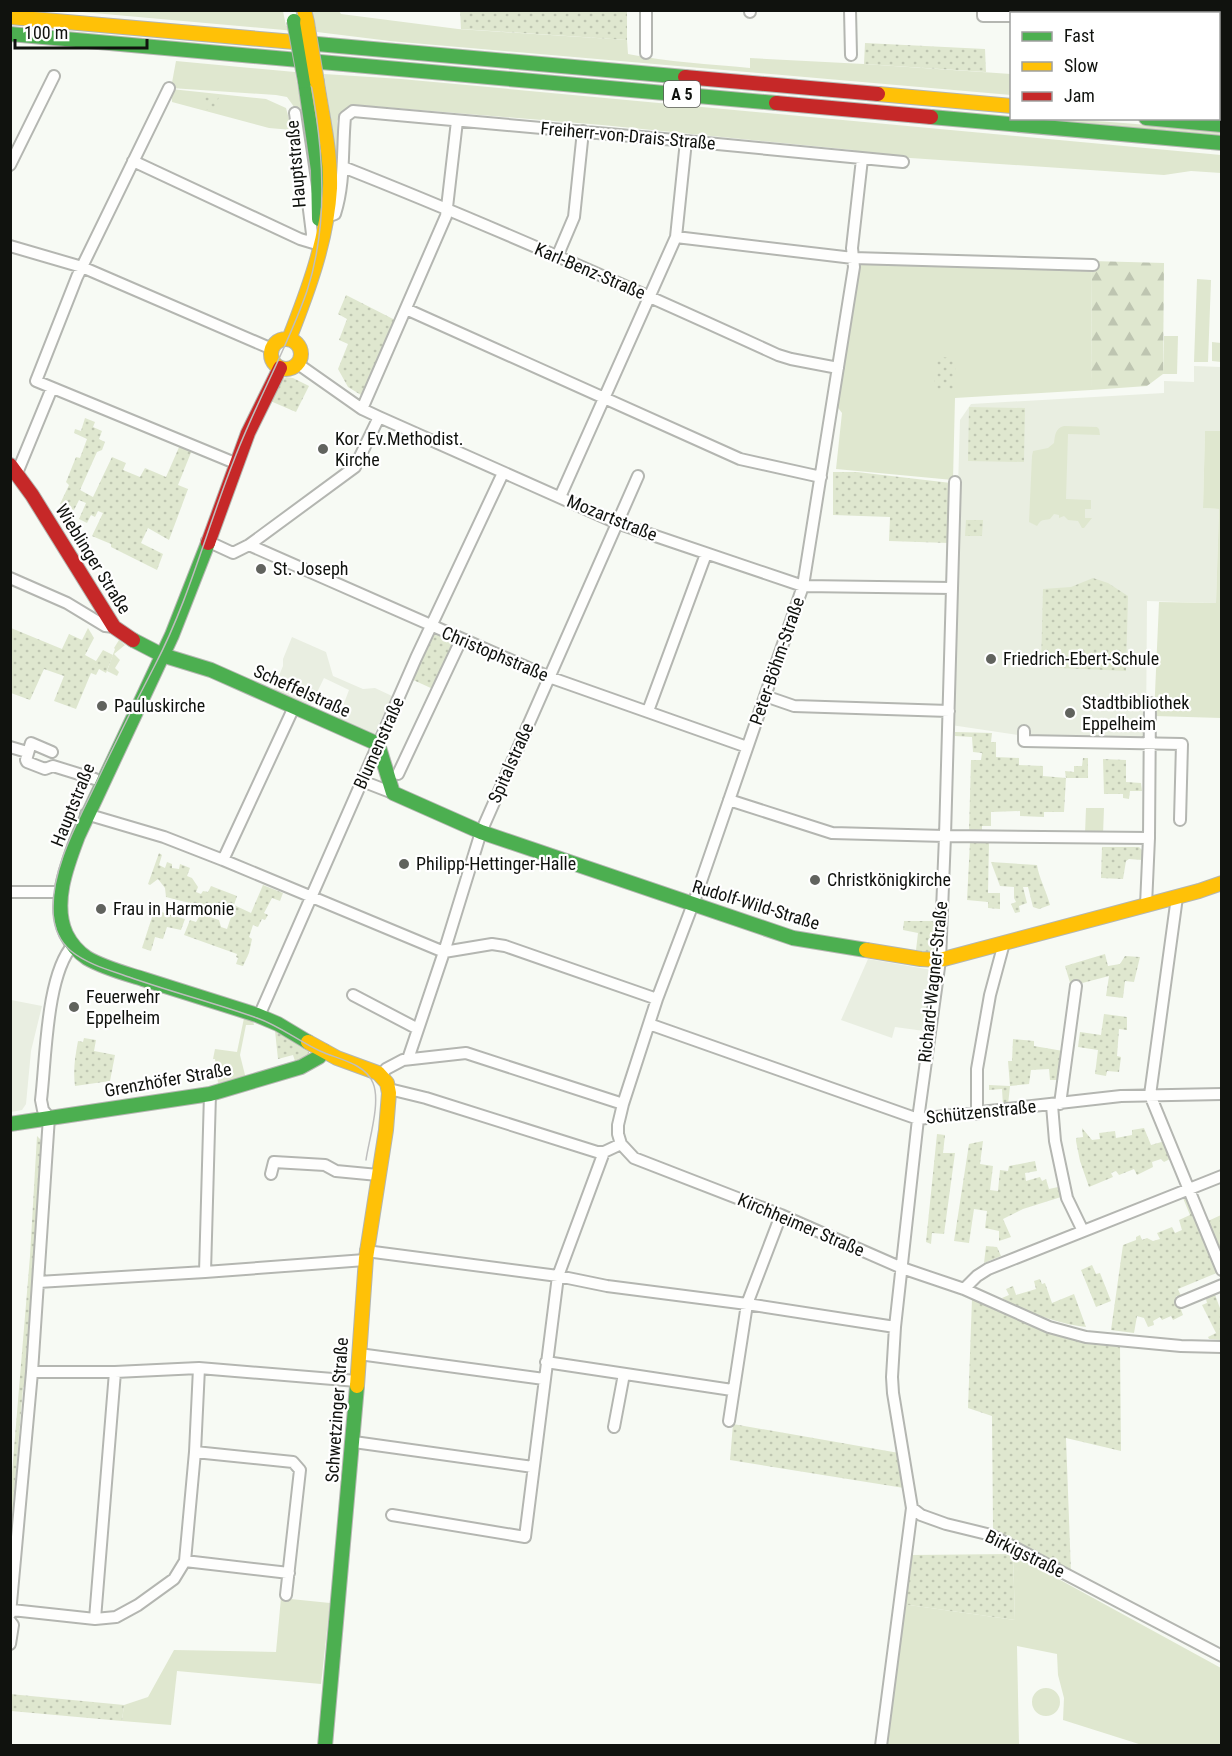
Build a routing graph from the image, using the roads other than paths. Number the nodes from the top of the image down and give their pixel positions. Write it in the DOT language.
graph roads {
  1 [pos="646,10"];
  2 [pos="850,10"];
  3 [pos="983,13"];
  4 [pos="10,16"];
  5 [pos="299,16"];
  6 [pos="1010,16"];
  7 [pos="10,34"];
  8 [pos="646,53"];
  9 [pos="851,55"];
  10 [pos="54,76"];
  11 [pos="311,81"];
  12 [pos="169,88"];
  13 [pos="1010,106"];
  14 [pos="295,113"];
  15 [pos="1167,120"];
  16 [pos="457,121"];
  17 [pos="1221,125"];
  18 [pos="583,131"];
  19 [pos="686,141"];
  20 [pos="1221,142"];
  21 [pos="862,159"];
  22 [pos="133,161"];
  23 [pos="903,162"];
  24 [pos="10,165"];
  25 [pos="343,167"];
  26 [pos="448,208"];
  27 [pos="327,218"];
  28 [pos="676,237"];
  29 [pos="315,244"];
  30 [pos="10,246"];
  31 [pos="557,256"];
  32 [pos="853,258"];
  33 [pos="1093,265"];
  34 [pos="82,267"];
  35 [pos="649,296"];
  36 [pos="406,309"];
  37 [pos="289,339"];
  38 [pos="272,348"];
  39 [pos="298,364"];
  40 [pos="280,368"];
  41 [pos="838,368"];
  42 [pos="52,388"];
  43 [pos="604,398"];
  44 [pos="362,409"];
  45 [pos="379,417"];
  46 [pos="235,463"];
  47 [pos="14,469"];
  48 [pos="502,473"];
  49 [pos="638,476"];
  50 [pos="821,477"];
  51 [pos="955,482"];
  52 [pos="560,497"];
  53 [pos="617,524"];
  54 [pos="207,541"];
  55 [pos="244,548"];
  56 [pos="705,554"];
  57 [pos="10,578"];
  58 [pos="803,586"];
  59 [pos="952,588"];
  60 [pos="114,627"];
  61 [pos="430,627"];
  62 [pos="461,640"];
  63 [pos="162,655"];
  64 [pos="549,677"];
  65 [pos="765,696"];
  66 [pos="1150,703"];
  67 [pos="294,707"];
  68 [pos="648,711"];
  69 [pos="949,711"];
  70 [pos="1024,731"];
  71 [pos="1149,743"];
  72 [pos="378,744"];
  73 [pos="10,747"];
  74 [pos="747,747"];
  75 [pos="27,752"];
  76 [pos="52,752"];
  77 [pos="398,774"];
  78 [pos="95,779"];
  79 [pos="362,781"];
  80 [pos="393,793"];
  81 [pos="729,800"];
  82 [pos="86,814"];
  83 [pos="1180,820"];
  84 [pos="480,832"];
  85 [pos="945,836"];
  86 [pos="1149,838"];
  87 [pos="223,860"];
  88 [pos="1221,883"];
  89 [pos="10,892"];
  90 [pos="62,892"];
  91 [pos="1177,897"];
  92 [pos="310,898"];
  93 [pos="692,904"];
  94 [pos="1146,905"];
  95 [pos="1004,943"];
  96 [pos="73,945"];
  97 [pos="444,952"];
  98 [pos="940,960"];
  99 [pos="1076,986"];
  100 [pos="353,995"];
  101 [pos="657,999"];
  102 [pos="259,1016"];
  103 [pos="649,1024"];
  104 [pos="418,1029"];
  105 [pos="324,1051"];
  106 [pos="408,1059"];
  107 [pos="385,1082"];
  108 [pos="210,1094"];
  109 [pos="1221,1094"];
  110 [pos="1150,1095"];
  111 [pos="623,1104"];
  112 [pos="1056,1104"];
  113 [pos="977,1114"];
  114 [pos="49,1118"];
  115 [pos="918,1119"];
  116 [pos="10,1124"];
  117 [pos="621,1144"];
  118 [pos="604,1152"];
  119 [pos="271,1174"];
  120 [pos="378,1175"];
  121 [pos="1221,1176"];
  122 [pos="1187,1190"];
  123 [pos="781,1215"];
  124 [pos="1083,1231"];
  125 [pos="366,1256"];
  126 [pos="902,1268"];
  127 [pos="1221,1270"];
  128 [pos="205,1272"];
  129 [pos="558,1276"];
  130 [pos="38,1282"];
  131 [pos="1221,1285"];
  132 [pos="964,1289"];
  133 [pos="1181,1302"];
  134 [pos="747,1304"];
  135 [pos="895,1328"];
  136 [pos="1221,1347"];
  137 [pos="359,1354"];
  138 [pos="546,1362"];
  139 [pos="199,1368"];
  140 [pos="115,1371"];
  141 [pos="32,1372"];
  142 [pos="624,1374"];
  143 [pos="544,1379"];
  144 [pos="357,1381"];
  145 [pos="732,1390"];
  146 [pos="729,1421"];
  147 [pos="614,1427"];
  148 [pos="354,1442"];
  149 [pos="195,1452"];
  150 [pos="533,1467"];
  151 [pos="912,1508"];
  152 [pos="392,1515"];
  153 [pos="185,1561"];
  154 [pos="289,1573"];
  155 [pos="286,1595"];
  156 [pos="11,1615"];
  157 [pos="94,1619"];
  158 [pos="10,1644"];
  159 [pos="1221,1656"];
  160 [pos="325,1746"];
  161 [pos="881,1746"];
  1 -- 8 [label="street"];
  2 -- 9 [label="street"];
  3 -- 6 [label="street"];
  4 -- 13 [label="main road, A 5"];
  5 -- 11 [label="main road, bridge"];
  7 -- 20 [label="main road, A 5"];
  10 -- 24 [label="street"];
  11 -- 27 [label="main road, Hauptstraße"];
  11 -- 29 [label="main road, Hauptstraße"];
  12 -- 22 [label="street"];
  14 -- 29 [label="street"];
  15 -- 17 [label="main road"];
  16 -- 18 [label="street, Freiherr-von-Drais-Straße"];
  16 -- 25 [label="street, Freiherr-von-Drais-Straße"];
  16 -- 26 [label="street"];
  18 -- 19 [label="street, Freiherr-von-Drais-Straße"];
  18 -- 31 [label="street"];
  19 -- 21 [label="street, Freiherr-von-Drais-Straße"];
  19 -- 28 [label="street"];
  21 -- 23 [label="street, Freiherr-von-Drais-Straße"];
  21 -- 32 [label="street, Peter-Böhm-Straße"];
  22 -- 29 [label="street"];
  22 -- 34 [label="street"];
  25 -- 26 [label="street, Karl-Benz-Straße"];
  25 -- 27 [label="street"];
  26 -- 31 [label="street, Karl-Benz-Straße"];
  26 -- 36 [label="street"];
  27 -- 29 [label="main road, Hauptstraße"];
  28 -- 32 [label="street"];
  28 -- 35 [label="street"];
  29 -- 37 [label="main road, Hauptstraße"];
  30 -- 34 [label="street"];
  31 -- 35 [label="street, Karl-Benz-Straße"];
  32 -- 33 [label="street"];
  32 -- 41 [label="street, Peter-Böhm-Straße"];
  34 -- 38 [label="street"];
  34 -- 42 [label="street"];
  35 -- 41 [label="street, Karl-Benz-Straße"];
  35 -- 43 [label="street"];
  36 -- 43 [label="street"];
  36 -- 44 [label="street"];
  37 -- 38 [label="main road"];
  37 -- 39 [label="main road"];
  38 -- 40 [label="main road"];
  39 -- 40 [label="main road"];
  39 -- 44 [label="street, Mozartstraße"];
  40 -- 46 [label="main road, Hauptstraße"];
  41 -- 50 [label="street, Peter-Böhm-Straße"];
  42 -- 46 [label="street"];
  42 -- 47 [label="street"];
  43 -- 50 [label="street"];
  43 -- 52 [label="street"];
  44 -- 45 [label="street, Mozartstraße"];
  45 -- 48 [label="street, Mozartstraße"];
  45 -- 55 [label="street"];
  46 -- 54 [label="main road, Hauptstraße"];
  47 -- 60 [label="main road, Wieblinger Straße"];
  48 -- 52 [label="street, Mozartstraße"];
  48 -- 61 [label="street, Blumenstraße"];
  49 -- 53 [label="street, Spitalstraße"];
  50 -- 58 [label="street, Peter-Böhm-Straße"];
  51 -- 59 [label="street, Richard-Wagner-Straße"];
  52 -- 53 [label="street, Mozartstraße"];
  53 -- 56 [label="street, Mozartstraße"];
  53 -- 64 [label="street, Spitalstraße"];
  54 -- 55 [label="street, Christophstraße"];
  54 -- 63 [label="main road, Hauptstraße"];
  55 -- 61 [label="street, Christophstraße"];
  56 -- 58 [label="street, Mozartstraße"];
  56 -- 68 [label="street"];
  57 -- 60 [label="street"];
  58 -- 59 [label="street, Mozartstraße"];
  58 -- 65 [label="street, Peter-Böhm-Straße"];
  59 -- 69 [label="street, Richard-Wagner-Straße"];
  60 -- 63 [label="main road, Wieblinger Straße"];
  61 -- 62 [label="street, Christophstraße"];
  61 -- 72 [label="street, Blumenstraße"];
  62 -- 64 [label="street, Christophstraße"];
  62 -- 77 [label="street"];
  63 -- 67 [label="main road, Scheffelstraße"];
  63 -- 82 [label="main road, Hauptstraße"];
  64 -- 68 [label="street, Christophstraße"];
  64 -- 84 [label="street, Spitalstraße"];
  65 -- 69 [label="street"];
  65 -- 74 [label="street, Peter-Böhm-Straße"];
  66 -- 71 [label="street"];
  67 -- 72 [label="main road, Scheffelstraße"];
  67 -- 87 [label="street"];
  68 -- 74 [label="street, Christophstraße"];
  69 -- 85 [label="street, Richard-Wagner-Straße"];
  70 -- 71 [label="street"];
  71 -- 83 [label="street"];
  71 -- 86 [label="street"];
  72 -- 79 [label="street, Blumenstraße"];
  72 -- 80 [label="main road"];
  73 -- 75 [label="street"];
  74 -- 81 [label="street, Peter-Böhm-Straße"];
  75 -- 76 [label="street"];
  75 -- 78 [label="street"];
  79 -- 80 [label="street, Rudolf-Wild-Straße"];
  79 -- 92 [label="street, Blumenstraße"];
  80 -- 84 [label="main road, Rudolf-Wild-Straße"];
  81 -- 85 [label="street"];
  81 -- 93 [label="street, Peter-Böhm-Straße"];
  82 -- 87 [label="street"];
  82 -- 90 [label="main road, Hauptstraße"];
  84 -- 93 [label="main road, Rudolf-Wild-Straße"];
  84 -- 97 [label="street, Spitalstraße"];
  85 -- 86 [label="street"];
  85 -- 98 [label="street, Richard-Wagner-Straße"];
  86 -- 94 [label="street"];
  87 -- 92 [label="street"];
  88 -- 91 [label="main road, Rudolf-Wild-Straße"];
  89 -- 90 [label="street"];
  90 -- 96 [label="main road, Hauptstraße"];
  91 -- 94 [label="main road, Rudolf-Wild-Straße"];
  91 -- 110 [label="street"];
  92 -- 97 [label="street"];
  92 -- 102 [label="street, Blumenstraße"];
  93 -- 98 [label="main road, Rudolf-Wild-Straße"];
  93 -- 101 [label="street, Peter-Böhm-Straße"];
  94 -- 95 [label="main road, Rudolf-Wild-Straße"];
  95 -- 98 [label="main road, Rudolf-Wild-Straße"];
  95 -- 113 [label="street"];
  96 -- 102 [label="main road"];
  96 -- 114 [label="street"];
  97 -- 101 [label="street"];
  97 -- 104 [label="street, Spitalstraße"];
  98 -- 115 [label="street, Richard-Wagner-Straße"];
  99 -- 112 [label="street"];
  100 -- 104 [label="street"];
  101 -- 103 [label="street, Peter-Böhm-Straße"];
  102 -- 105 [label="main road"];
  103 -- 111 [label="street, Peter-Böhm-Straße"];
  103 -- 115 [label="street, Schützenstraße"];
  104 -- 106 [label="street, Spitalstraße"];
  105 -- 107 [label="main road"];
  105 -- 108 [label="main road, Grenzhöfer Straße"];
  106 -- 107 [label="street"];
  106 -- 111 [label="street"];
  107 -- 118 [label="street"];
  107 -- 120 [label="main road, Schwetzinger Straße"];
  108 -- 114 [label="main road, Grenzhöfer Straße"];
  108 -- 128 [label="street"];
  109 -- 110 [label="street, Schützenstraße"];
  110 -- 112 [label="street, Schützenstraße"];
  110 -- 122 [label="street"];
  111 -- 117 [label="street, Peter-Böhm-Straße"];
  112 -- 113 [label="street, Schützenstraße"];
  112 -- 124 [label="street"];
  113 -- 115 [label="street, Schützenstraße"];
  114 -- 116 [label="main road, Grenzhöfer Straße"];
  114 -- 130 [label="street"];
  115 -- 126 [label="street, Richard-Wagner-Straße"];
  117 -- 118 [label="street"];
  117 -- 123 [label="street, Kirchheimer Straße"];
  118 -- 129 [label="street"];
  119 -- 120 [label="street"];
  120 -- 125 [label="main road, Schwetzinger Straße"];
  121 -- 122 [label="street"];
  122 -- 124 [label="street"];
  122 -- 127 [label="street"];
  123 -- 126 [label="street, Kirchheimer Straße"];
  123 -- 134 [label="street"];
  124 -- 132 [label="street"];
  125 -- 128 [label="street"];
  125 -- 129 [label="street"];
  125 -- 137 [label="main road, Schwetzinger Straße"];
  126 -- 132 [label="street, Kirchheimer Straße"];
  126 -- 135 [label="street"];
  128 -- 130 [label="street"];
  129 -- 134 [label="street"];
  129 -- 138 [label="street"];
  130 -- 141 [label="street"];
  131 -- 133 [label="street"];
  132 -- 136 [label="street, Kirchheimer Straße"];
  134 -- 135 [label="street"];
  134 -- 145 [label="street"];
  135 -- 151 [label="street"];
  137 -- 143 [label="street"];
  137 -- 144 [label="main road, Schwetzinger Straße"];
  138 -- 142 [label="street"];
  138 -- 143 [label="street"];
  139 -- 140 [label="street"];
  139 -- 144 [label="street"];
  139 -- 149 [label="street"];
  140 -- 141 [label="street"];
  140 -- 157 [label="street"];
  141 -- 156 [label="street"];
  142 -- 145 [label="street"];
  142 -- 147 [label="street"];
  143 -- 150 [label="street"];
  144 -- 148 [label="main road, Schwetzinger Straße"];
  145 -- 146 [label="street"];
  148 -- 150 [label="street"];
  148 -- 160 [label="main road, Schwetzinger Straße"];
  149 -- 153 [label="street"];
  149 -- 154 [label="street"];
  150 -- 152 [label="street"];
  151 -- 159 [label="street, Birkigstraße"];
  151 -- 161 [label="street"];
  153 -- 154 [label="street"];
  153 -- 157 [label="street"];
  154 -- 155 [label="street"];
  156 -- 157 [label="street"];
  156 -- 158 [label="street"];
}
